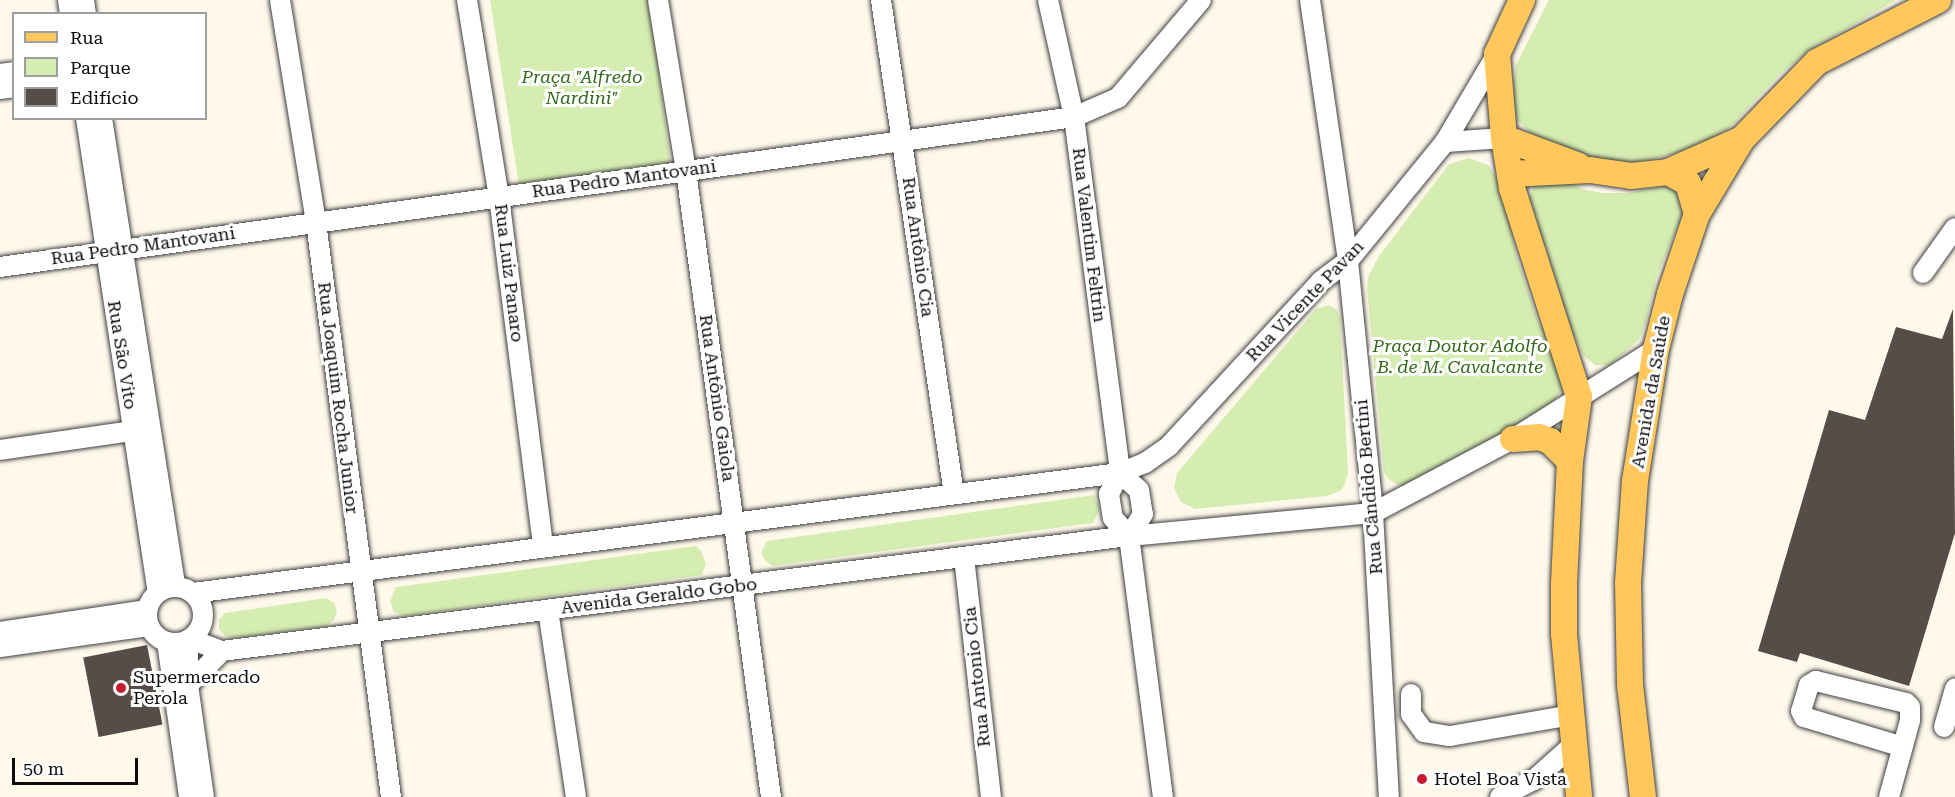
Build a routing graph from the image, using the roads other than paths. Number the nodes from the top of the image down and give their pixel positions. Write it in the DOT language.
graph roads {
  1 [pos="280,0"];
  2 [pos="467,0"];
  3 [pos="658,0"];
  4 [pos="881,0"];
  5 [pos="1048,0"];
  6 [pos="1201,0"];
  7 [pos="1310,0"];
  8 [pos="1522,0"];
  9 [pos="1938,0"];
  10 [pos="1497,54"];
  11 [pos="1074,117"];
  12 [pos="86,120"];
  13 [pos="102,120"];
  14 [pos="1504,138"];
  15 [pos="1742,139"];
  16 [pos="903,140"];
  17 [pos="1445,141"];
  18 [pos="1590,170"];
  19 [pos="687,171"];
  20 [pos="1668,172"];
  21 [pos="1510,174"];
  22 [pos="499,196"];
  23 [pos="1697,214"];
  24 [pos="316,222"];
  25 [pos="1955,228"];
  26 [pos="114,250"];
  27 [pos="1348,261"];
  28 [pos="0,267"];
  29 [pos="1923,273"];
  30 [pos="1656,350"];
  31 [pos="1579,397"];
  32 [pos="142,430"];
  33 [pos="1513,439"];
  34 [pos="0,450"];
  35 [pos="1570,461"];
  36 [pos="1120,473"];
  37 [pos="954,494"];
  38 [pos="1373,513"];
  39 [pos="734,523"];
  40 [pos="1129,536"];
  41 [pos="543,547"];
  42 [pos="964,557"];
  43 [pos="360,571"];
  44 [pos="743,585"];
  45 [pos="175,590"];
  46 [pos="548,610"];
  47 [pos="148,618"];
  48 [pos="0,632"];
  49 [pos="369,633"];
  50 [pos="189,640"];
  51 [pos="167,642"];
  52 [pos="0,647"];
  53 [pos="222,651"];
  54 [pos="188,685"];
  55 [pos="1955,689"];
  56 [pos="1411,694"];
  57 [pos="1570,715"];
  58 [pos="1944,727"];
  59 [pos="1573,745"];
  60 [pos="1903,747"];
  61 [pos="1534,780"];
  62 [pos="1579,793"];
  63 [pos="189,797"];
  64 [pos="204,797"];
  65 [pos="391,797"];
  66 [pos="576,797"];
  67 [pos="771,797"];
  68 [pos="991,797"];
  69 [pos="1163,797"];
  70 [pos="1389,797"];
  71 [pos="1500,797"];
  72 [pos="1643,797"];
  73 [pos="1889,797"];
  1 -- 24 [label="street, Rua Joaquim Rocha Junior"];
  2 -- 22 [label="street, Rua Luiz Panaro"];
  3 -- 19 [label="street, Rua Antônio Gaiola"];
  4 -- 16 [label="street, Rua Antônio Cia"];
  5 -- 11 [label="street, Rua Valentim Feltrin"];
  6 -- 11 [label="street, Rua Pedro Mantovani"];
  7 -- 27 [label="street, Rua Cândido Bertini"];
  8 -- 10 [label="main road"];
  9 -- 15 [label="main road, Avenida da Saúde"];
  10 -- 14 [label="main road"];
  10 -- 17 [label="street, Rua Vicente Pavan"];
  11 -- 16 [label="street, Rua Pedro Mantovani"];
  11 -- 36 [label="street, Rua Valentim Feltrin"];
  12 -- 26 [label="street, Rua São Vito"];
  13 -- 26 [label="street, Rua São Vito"];
  14 -- 17 [label="street"];
  14 -- 18 [label="main road"];
  14 -- 21 [label="main road"];
  15 -- 20 [label="main road"];
  15 -- 23 [label="main road, Avenida da Saúde"];
  16 -- 19 [label="street, Rua Pedro Mantovani"];
  16 -- 37 [label="street, Rua Antônio Cia"];
  17 -- 27 [label="street, Rua Vicente Pavan"];
  18 -- 20 [label="main road"];
  18 -- 21 [label="main road"];
  19 -- 22 [label="street, Rua Pedro Mantovani"];
  19 -- 39 [label="street, Rua Antônio Gaiola"];
  20 -- 23 [label="main road"];
  21 -- 31 [label="main road"];
  22 -- 24 [label="street, Rua Pedro Mantovani"];
  22 -- 41 [label="street, Rua Luiz Panaro"];
  23 -- 30 [label="main road, Avenida da Saúde"];
  24 -- 26 [label="street, Rua Pedro Mantovani"];
  24 -- 43 [label="street, Rua Joaquim Rocha Junior"];
  25 -- 29 [label="street"];
  26 -- 28 [label="street, Rua Pedro Mantovani"];
  26 -- 32 [label="street, Rua São Vito"];
  27 -- 36 [label="street, Rua Vicente Pavan"];
  27 -- 38 [label="street, Rua Cândido Bertini"];
  30 -- 31 [label="street"];
  30 -- 72 [label="main road, Avenida da Saúde"];
  31 -- 33 [label="street"];
  31 -- 35 [label="main road"];
  32 -- 34 [label="street"];
  32 -- 45 [label="street, Rua São Vito"];
  33 -- 35 [label="main road"];
  33 -- 38 [label="street"];
  35 -- 57 [label="main road"];
  36 -- 37 [label="street"];
  36 -- 40 [label="street, Rua Valentim Feltrin"];
  36 -- 40 [label="street"];
  37 -- 39 [label="street"];
  38 -- 40 [label="street, Avenida Geraldo Gobo"];
  38 -- 70 [label="street, Rua Cândido Bertini"];
  39 -- 41 [label="street"];
  39 -- 44 [label="street, Rua Antônio Gaiola"];
  40 -- 42 [label="street, Avenida Geraldo Gobo"];
  40 -- 69 [label="street, Rua Valentim Feltrin"];
  41 -- 43 [label="street"];
  42 -- 44 [label="street, Avenida Geraldo Gobo"];
  42 -- 68 [label="street, Rua Antonio Cia"];
  43 -- 45 [label="street"];
  43 -- 49 [label="street, Rua Joaquim Rocha Junior"];
  44 -- 46 [label="street, Avenida Geraldo Gobo"];
  44 -- 67 [label="street, Rua Antônio Gaiola"];
  45 -- 47 [label="street"];
  45 -- 50 [label="street"];
  46 -- 49 [label="street, Avenida Geraldo Gobo"];
  46 -- 66 [label="street"];
  47 -- 48 [label="street"];
  47 -- 51 [label="street"];
  47 -- 52 [label="street"];
  49 -- 53 [label="street, Avenida Geraldo Gobo"];
  49 -- 65 [label="street, Rua Joaquim Rocha Junior"];
  50 -- 51 [label="street"];
  50 -- 53 [label="street, Avenida Geraldo Gobo"];
  50 -- 54 [label="street"];
  51 -- 63 [label="street"];
  53 -- 54 [label="street"];
  54 -- 64 [label="street"];
  55 -- 58 [label="street"];
  56 -- 57 [label="street"];
  57 -- 59 [label="main road"];
  59 -- 61 [label="street"];
  59 -- 62 [label="main road"];
  60 -- 60 [label="street"];
  60 -- 73 [label="street"];
  61 -- 62 [label="street"];
  61 -- 71 [label="street"];
}
